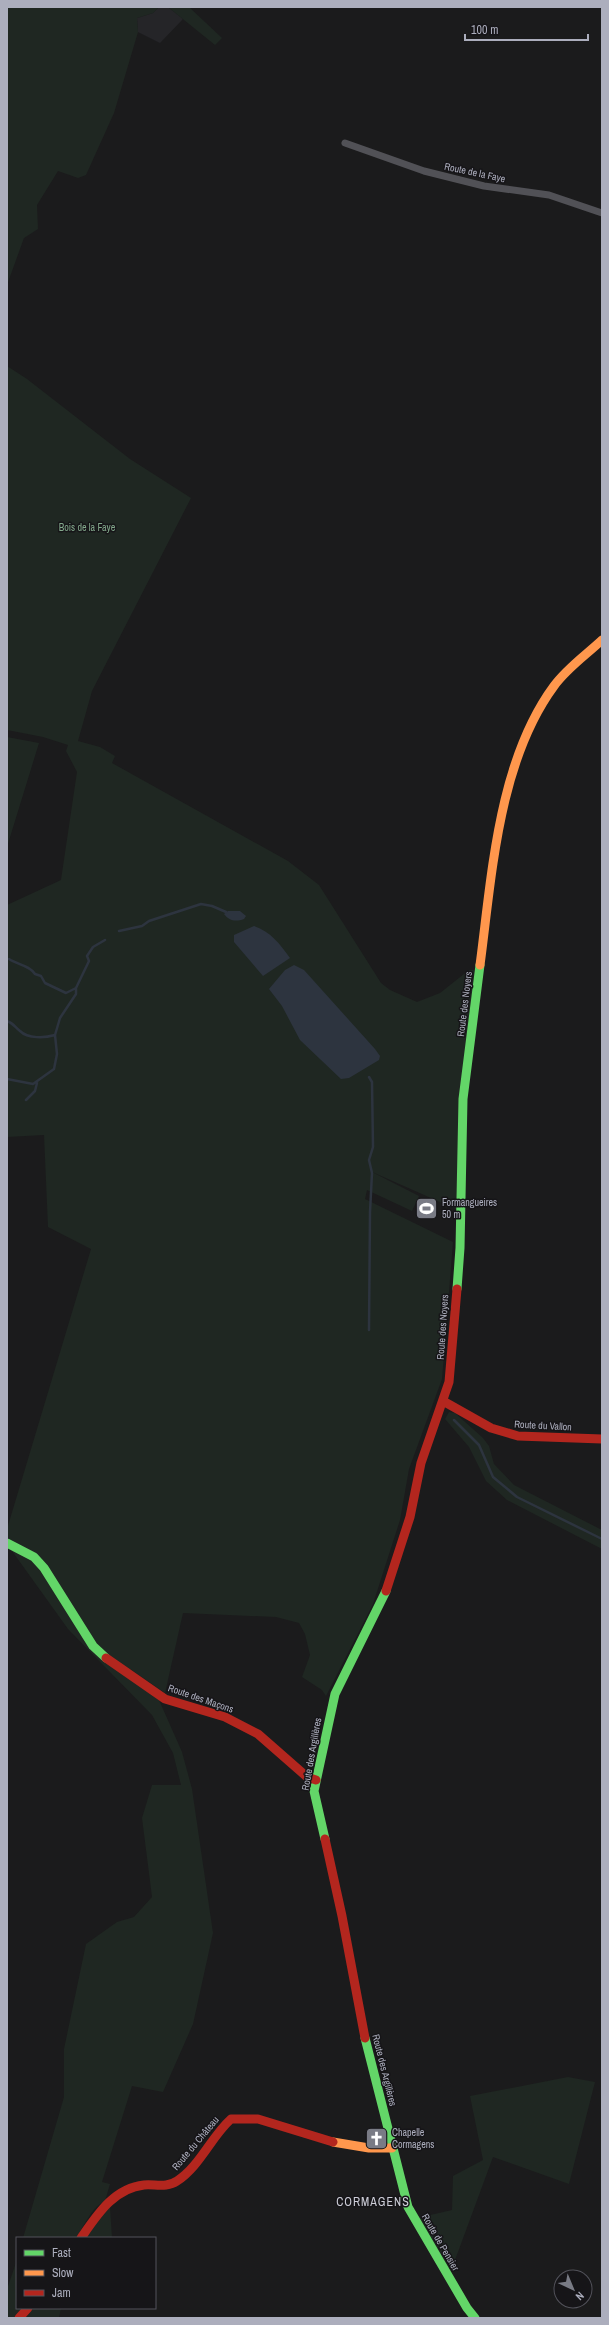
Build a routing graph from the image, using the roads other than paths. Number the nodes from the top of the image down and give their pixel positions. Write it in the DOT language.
graph roads {
  1 [pos="345,143"];
  2 [pos="602,212"];
  3 [pos="602,640"];
  4 [pos="443,1401"];
  5 [pos="602,1439"];
  6 [pos="7,1543"];
  7 [pos="316,1780"];
  8 [pos="392,2148"];
  9 [pos="82,2237"];
  10 [pos="27,2309"];
  11 [pos="18,2318"];
  12 [pos="475,2318"];
  1 -- 2 [label="street, Route de la Faye"];
  3 -- 4 [label="street, Route des Noyers"];
  4 -- 5 [label="street, Route du Vallon"];
  4 -- 7 [label="street, Route des Argillères"];
  6 -- 7 [label="street, Route des Maçons"];
  7 -- 8 [label="street, Route des Argillères"];
  8 -- 9 [label="street, Route du Château"];
  8 -- 12 [label="street, Route de Pensier"];
  10 -- 11 [label="street"];
}
